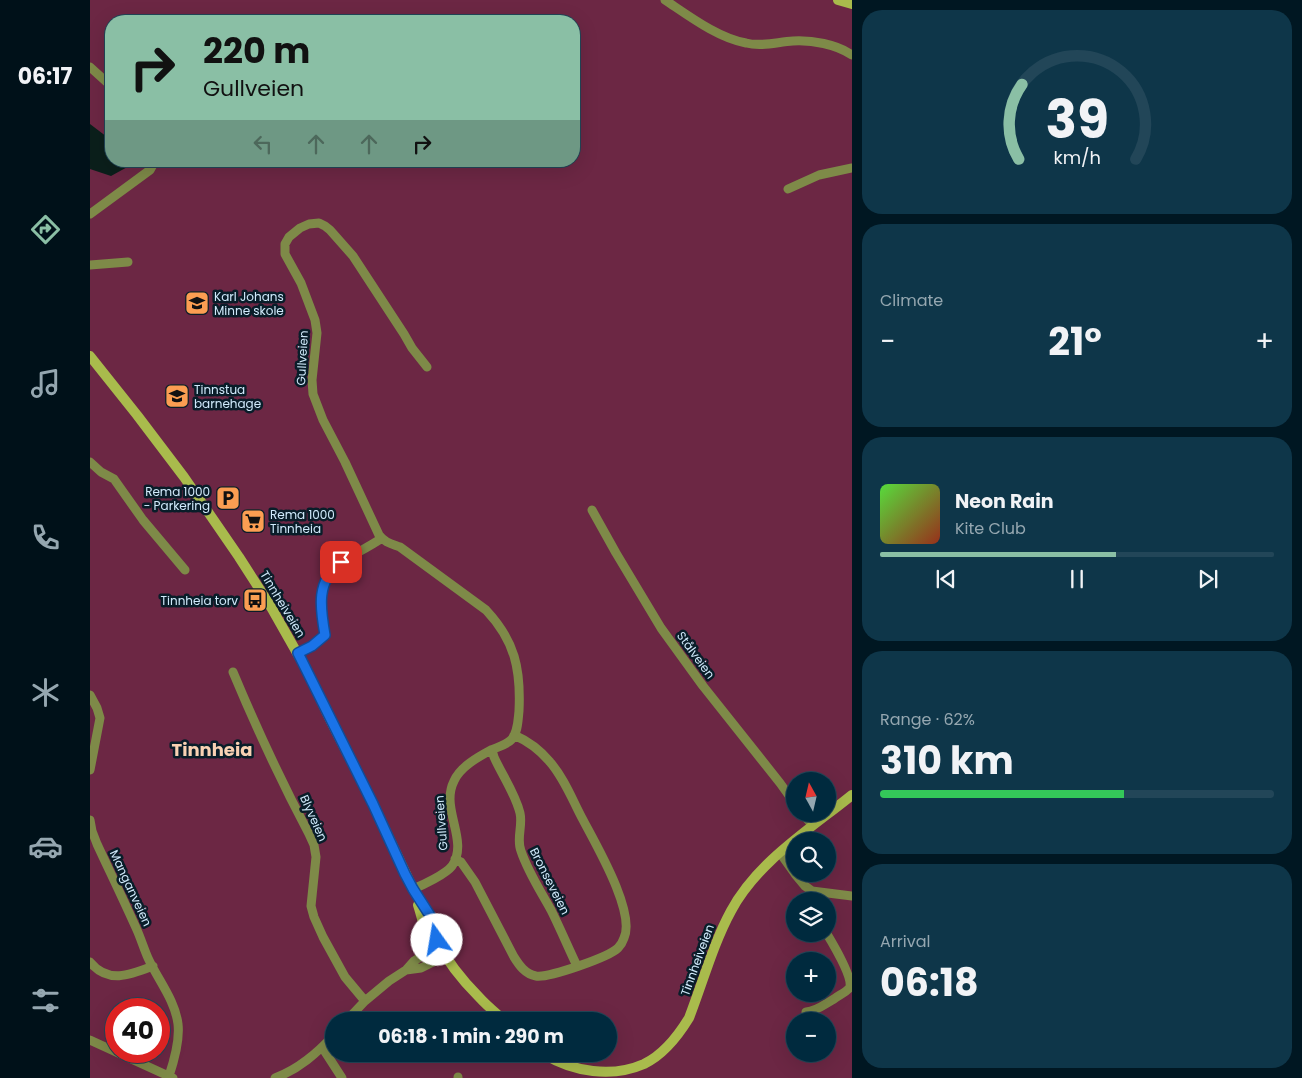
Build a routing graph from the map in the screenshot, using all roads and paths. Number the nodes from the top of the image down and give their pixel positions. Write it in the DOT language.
graph roads {
  1 [pos="665,0"];
  2 [pos="838,0"];
  3 [pos="852,4"];
  4 [pos="852,55"];
  5 [pos="90,67"];
  6 [pos="105,81"];
  7 [pos="151,167"];
  8 [pos="852,168"];
  9 [pos="788,189"];
  10 [pos="90,214"];
  11 [pos="128,262"];
  12 [pos="90,266"];
  13 [pos="90,356"];
  14 [pos="427,367"];
  15 [pos="90,462"];
  16 [pos="592,510"];
  17 [pos="382,538"];
  18 [pos="185,570"];
  19 [pos="298,653"];
  20 [pos="233,672"];
  21 [pos="90,695"];
  22 [pos="514,734"];
  23 [pos="492,750"];
  24 [pos="90,770"];
  25 [pos="786,792"];
  26 [pos="852,795"];
  27 [pos="90,820"];
  28 [pos="809,822"];
  29 [pos="812,826"];
  30 [pos="780,853"];
  31 [pos="455,858"];
  32 [pos="786,861"];
  33 [pos="802,882"];
  34 [pos="413,889"];
  35 [pos="812,891"];
  36 [pos="852,896"];
  37 [pos="831,942"];
  38 [pos="438,943"];
  39 [pos="446,956"];
  40 [pos="90,962"];
  41 [pos="153,966"];
  42 [pos="577,966"];
  43 [pos="406,970"];
  44 [pos="365,1001"];
  45 [pos="355,1012"];
  46 [pos="495,1012"];
  47 [pos="806,1012"];
  48 [pos="90,1040"];
  49 [pos="325,1044"];
  50 [pos="322,1047"];
  51 [pos="558,1062"];
  52 [pos="171,1077"];
  53 [pos="275,1078"];
  54 [pos="342,1078"];
  1 -- 4 [label="street"];
  2 -- 3 [label="street"];
  5 -- 6 [label="street"];
  7 -- 10 [label="street"];
  8 -- 9 [label="street"];
  11 -- 12 [label="street"];
  13 -- 19 [label="street, Tinnheiveien"];
  14 -- 17 [label="street, Gullveien"];
  15 -- 18 [label="street"];
  16 -- 25 [label="street, Stålveien"];
  17 -- 19 [label="street"];
  17 -- 22 [label="street"];
  19 -- 34 [label="street, Tinnheiveien"];
  20 -- 44 [label="street, Blyveien"];
  21 -- 24 [label="street"];
  22 -- 23 [label="street, Gullveien"];
  22 -- 42 [label="street"];
  23 -- 31 [label="street, Gullveien"];
  23 -- 42 [label="street, Bronseveien"];
  26 -- 29 [label="street, Tinnheiveien"];
  27 -- 41 [label="street, Manganveien"];
  28 -- 29 [label="street"];
  29 -- 30 [label="street, Tinnheiveien"];
  30 -- 32 [label="street"];
  30 -- 51 [label="street, Tinnheiveien"];
  31 -- 34 [label="street, Gullveien"];
  31 -- 42 [label="street"];
  33 -- 35 [label="street"];
  34 -- 38 [label="street, Tinnheiveien"];
  35 -- 36 [label="street"];
  37 -- 47 [label="street"];
  38 -- 39 [label="street, Tinnheiveien"];
  38 -- 43 [label="street"];
  39 -- 43 [label="street"];
  39 -- 46 [label="street, Tinnheiveien"];
  40 -- 41 [label="street"];
  41 -- 52 [label="street, Manganveien"];
  43 -- 44 [label="street"];
  44 -- 45 [label="street"];
  48 -- 52 [label="street"];
  49 -- 50 [label="street"];
  50 -- 53 [label="street"];
  50 -- 54 [label="street"];
}
